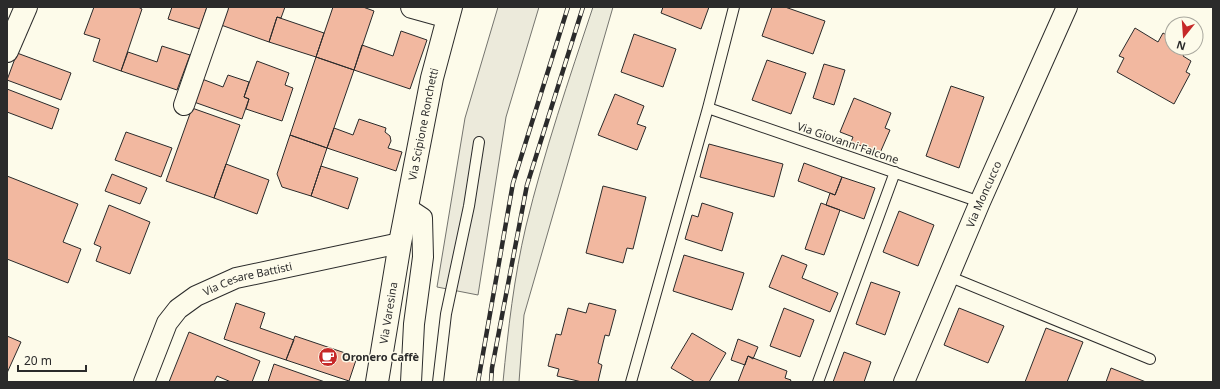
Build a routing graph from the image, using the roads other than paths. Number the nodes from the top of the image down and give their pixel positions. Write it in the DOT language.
graph roads {
  1 [pos="26,7"];
  2 [pos="218,7"];
  3 [pos="412,7"];
  4 [pos="734,7"];
  5 [pos="1067,7"];
  6 [pos="450,12"];
  7 [pos="7,51"];
  8 [pos="184,105"];
  9 [pos="708,108"];
  10 [pos="480,142"];
  11 [pos="895,172"];
  12 [pos="980,202"];
  13 [pos="407,208"];
  14 [pos="400,243"];
  15 [pos="948,276"];
  16 [pos="1150,359"];
  17 [pos="144,382"];
  18 [pos="377,382"];
  19 [pos="410,382"];
  20 [pos="438,382"];
  21 [pos="631,382"];
  22 [pos="818,382"];
  23 [pos="904,382"];
  1 -- 7 [label="main road"];
  2 -- 8 [label="street"];
  3 -- 6 [label="main road"];
  4 -- 9 [label="lane"];
  5 -- 12 [label="street, Via Moncucco"];
  6 -- 13 [label="main road, Via Scipione Ronchetti"];
  9 -- 11 [label="lane, Via Giovanni Falcone"];
  9 -- 21 [label="lane"];
  10 -- 20 [label="lane"];
  11 -- 12 [label="lane, Via Giovanni Falcone"];
  11 -- 22 [label="lane"];
  12 -- 15 [label="street, Via Moncucco"];
  13 -- 14 [label="main road, Via Scipione Ronchetti"];
  13 -- 19 [label="street"];
  14 -- 17 [label="street, Via Cesare Battisti"];
  14 -- 18 [label="main road, Via Varesina"];
  15 -- 16 [label="lane"];
  15 -- 23 [label="street, Via Moncucco"];
}
